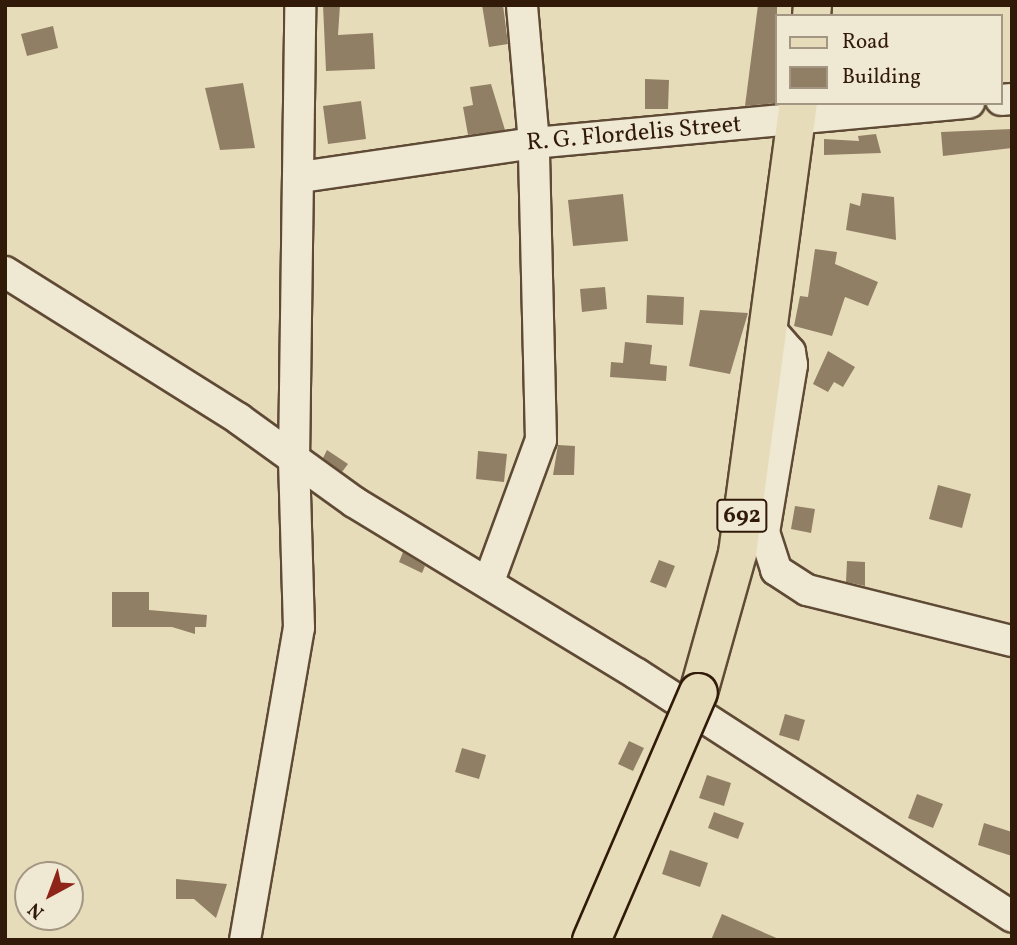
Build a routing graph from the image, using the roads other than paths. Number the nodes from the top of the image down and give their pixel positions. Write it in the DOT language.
graph roads {
  1 [pos="300,5"];
  2 [pos="522,5"];
  3 [pos="931,105"];
  4 [pos="797,112"];
  5 [pos="534,143"];
  6 [pos="301,177"];
  7 [pos="5,272"];
  8 [pos="768,331"];
  9 [pos="294,461"];
  10 [pos="489,581"];
  11 [pos="1012,641"];
  12 [pos="1012,917"];
  13 [pos="245,940"];
  14 [pos="591,940"];
  1 -- 6 [label="street"];
  2 -- 5 [label="street"];
  3 -- 4 [label="street, R. G. Flordelis Street"];
  4 -- 5 [label="street, R. G. Flordelis Street"];
  4 -- 8 [label="main road, 692"];
  5 -- 6 [label="street, R. G. Flordelis Street"];
  5 -- 10 [label="street"];
  6 -- 9 [label="street"];
  7 -- 9 [label="street"];
  8 -- 11 [label="street"];
  8 -- 14 [label="main road, 692, bridge"];
  9 -- 10 [label="street"];
  9 -- 13 [label="street"];
  10 -- 12 [label="street"];
}
